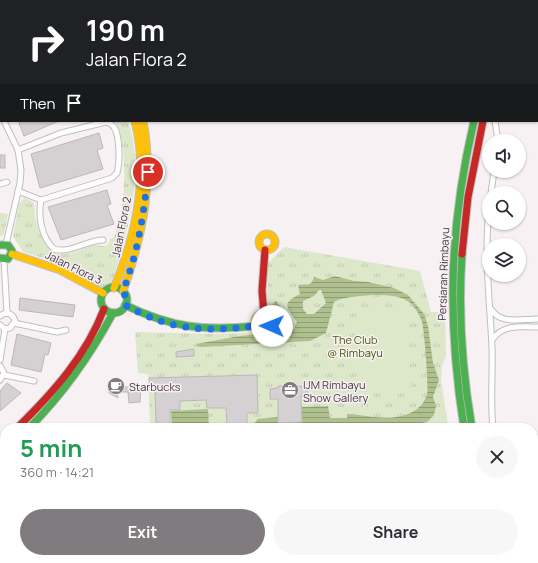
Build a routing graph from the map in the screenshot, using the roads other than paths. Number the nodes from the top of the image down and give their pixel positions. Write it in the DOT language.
graph roads {
  1 [pos="4,122"];
  2 [pos="135,122"];
  3 [pos="143,122"];
  4 [pos="474,122"];
  5 [pos="483,122"];
  6 [pos="496,122"];
  7 [pos="497,134"];
  8 [pos="18,150"];
  9 [pos="7,182"];
  10 [pos="0,184"];
  11 [pos="18,190"];
  12 [pos="41,200"];
  13 [pos="488,230"];
  14 [pos="103,240"];
  15 [pos="3,244"];
  16 [pos="266,250"];
  17 [pos="12,254"];
  18 [pos="2,259"];
  19 [pos="114,288"];
  20 [pos="123,291"];
  21 [pos="103,293"];
  22 [pos="125,305"];
  23 [pos="490,308"];
  24 [pos="104,309"];
  25 [pos="7,313"];
  26 [pos="113,313"];
  27 [pos="264,314"];
  28 [pos="0,316"];
  29 [pos="538,319"];
  30 [pos="14,323"];
  31 [pos="0,326"];
  32 [pos="256,326"];
  33 [pos="538,327"];
  34 [pos="5,329"];
  35 [pos="66,330"];
  36 [pos="491,341"];
  37 [pos="0,360"];
  38 [pos="0,366"];
  39 [pos="4,375"];
  40 [pos="0,380"];
  41 [pos="34,381"];
  42 [pos="22,423"];
  43 [pos="33,423"];
  44 [pos="463,423"];
  45 [pos="471,423"];
  46 [pos="492,423"];
  1 -- 8 [label="street"];
  2 -- 19 [label="street, Jalan Flora 2"];
  3 -- 20 [label="street, Jalan Flora 2"];
  4 -- 44 [label="street, Persiaran Rimbayu"];
  5 -- 45 [label="street, Persiaran Rimbayu"];
  6 -- 7 [label="street"];
  8 -- 11 [label="street"];
  8 -- 12 [label="street"];
  9 -- 10 [label="street"];
  11 -- 12 [label="street"];
  11 -- 15 [label="street"];
  12 -- 14 [label="street"];
  13 -- 23 [label="street"];
  15 -- 17 [label="street"];
  16 -- 27 [label="street"];
  17 -- 18 [label="street"];
  17 -- 21 [label="street, Jalan Flora 3"];
  18 -- 25 [label="street"];
  19 -- 20 [label="street"];
  19 -- 21 [label="street"];
  20 -- 22 [label="street"];
  21 -- 24 [label="street"];
  22 -- 26 [label="street"];
  22 -- 32 [label="street"];
  23 -- 29 [label="street"];
  23 -- 36 [label="street"];
  24 -- 26 [label="street"];
  24 -- 42 [label="street"];
  25 -- 28 [label="street"];
  25 -- 30 [label="street"];
  26 -- 43 [label="street"];
  27 -- 32 [label="street"];
  27 -- 32 [label="street"];
  30 -- 34 [label="street"];
  30 -- 35 [label="street"];
  31 -- 34 [label="street"];
  33 -- 36 [label="street"];
  34 -- 37 [label="street"];
  36 -- 46 [label="street"];
  38 -- 39 [label="street"];
  39 -- 40 [label="street"];
  39 -- 41 [label="street"];
}
